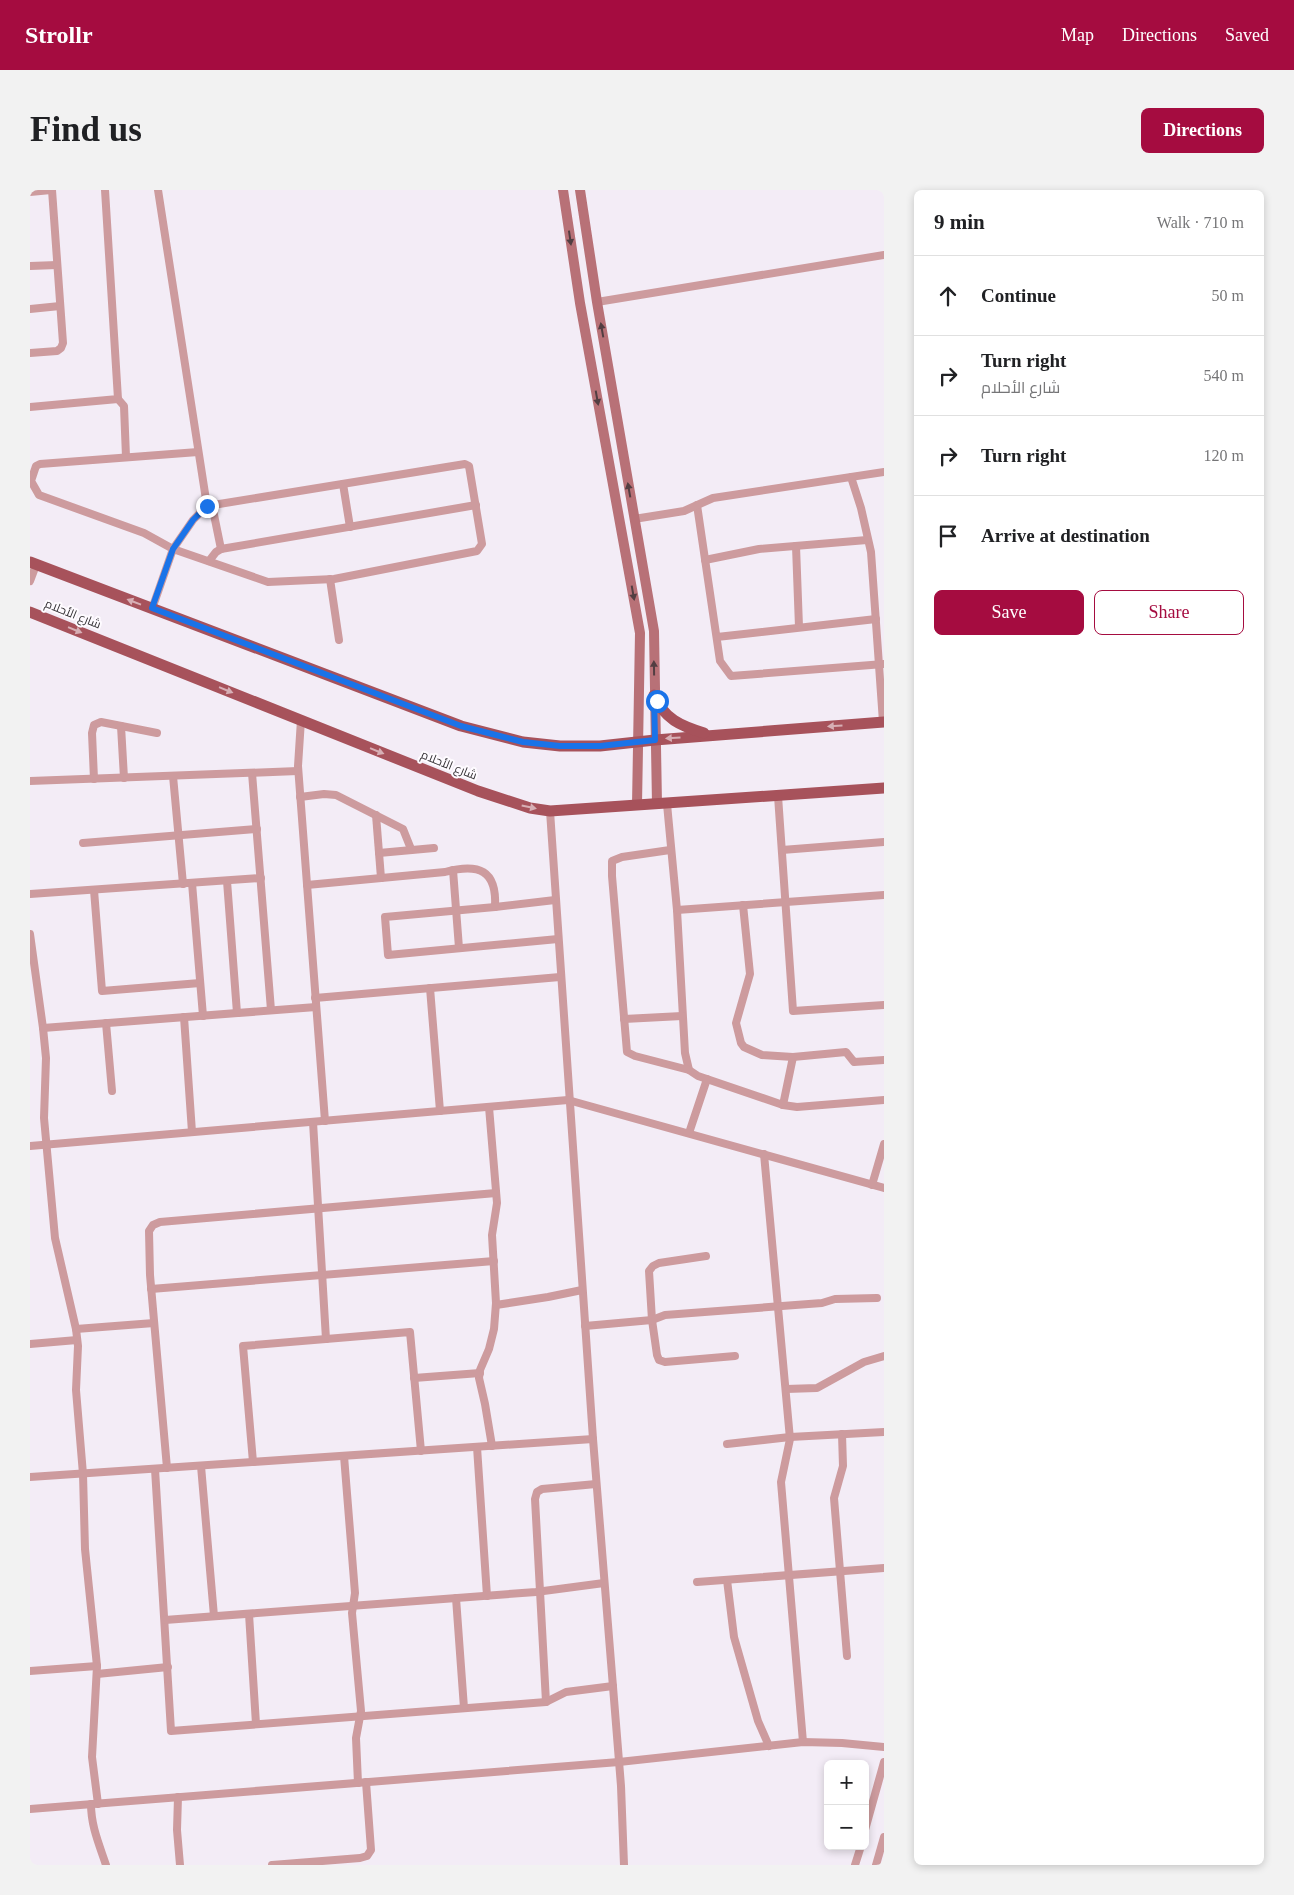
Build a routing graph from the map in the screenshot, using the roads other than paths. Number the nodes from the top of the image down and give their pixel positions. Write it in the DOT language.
graph roads {
  1 [pos="51,190"];
  2 [pos="105,190"];
  3 [pos="158,190"];
  4 [pos="563,190"];
  5 [pos="580,190"];
  6 [pos="30,192"];
  7 [pos="884,255"];
  8 [pos="57,264"];
  9 [pos="30,266"];
  10 [pos="597,302"];
  11 [pos="580,304"];
  12 [pos="60,306"];
  13 [pos="30,308"];
  14 [pos="30,353"];
  15 [pos="118,399"];
  16 [pos="30,407"];
  17 [pos="198,452"];
  18 [pos="126,457"];
  19 [pos="884,472"];
  20 [pos="851,477"];
  21 [pos="343,484"];
  22 [pos="697,504"];
  23 [pos="476,505"];
  24 [pos="209,506"];
  25 [pos="634,519"];
  26 [pos="350,527"];
  27 [pos="868,540"];
  28 [pos="796,546"];
  29 [pos="173,549"];
  30 [pos="221,549"];
  31 [pos="705,560"];
  32 [pos="209,561"];
  33 [pos="33,563"];
  34 [pos="644,573"];
  35 [pos="630,575"];
  36 [pos="330,579"];
  37 [pos="30,582"];
  38 [pos="152,608"];
  39 [pos="30,612"];
  40 [pos="876,619"];
  41 [pos="799,628"];
  42 [pos="716,637"];
  43 [pos="339,640"];
  44 [pos="882,664"];
  45 [pos="654,695"];
  46 [pos="301,720"];
  47 [pos="884,722"];
  48 [pos="121,726"];
  49 [pos="157,733"];
  50 [pos="713,735"];
  51 [pos="655,740"];
  52 [pos="639,741"];
  53 [pos="298,771"];
  54 [pos="252,773"];
  55 [pos="173,776"];
  56 [pos="124,778"];
  57 [pos="94,779"];
  58 [pos="30,782"];
  59 [pos="884,788"];
  60 [pos="778,796"];
  61 [pos="300,797"];
  62 [pos="662,804"];
  63 [pos="637,805"];
  64 [pos="550,810"];
  65 [pos="376,815"];
  66 [pos="257,829"];
  67 [pos="179,836"];
  68 [pos="884,842"];
  69 [pos="83,844"];
  70 [pos="434,848"];
  71 [pos="411,849"];
  72 [pos="670,850"];
  73 [pos="782,850"];
  74 [pos="379,853"];
  75 [pos="453,870"];
  76 [pos="261,878"];
  77 [pos="381,878"];
  78 [pos="227,881"];
  79 [pos="192,883"];
  80 [pos="183,884"];
  81 [pos="307,885"];
  82 [pos="94,890"];
  83 [pos="30,894"];
  84 [pos="884,895"];
  85 [pos="555,900"];
  86 [pos="786,902"];
  87 [pos="743,905"];
  88 [pos="495,907"];
  89 [pos="677,910"];
  90 [pos="456,911"];
  91 [pos="30,934"];
  92 [pos="558,939"];
  93 [pos="459,948"];
  94 [pos="560,977"];
  95 [pos="200,983"];
  96 [pos="430,988"];
  97 [pos="315,998"];
  98 [pos="884,1005"];
  99 [pos="30,1006"];
  100 [pos="40,1006"];
  101 [pos="316,1007"];
  102 [pos="271,1010"];
  103 [pos="237,1013"];
  104 [pos="203,1016"];
  105 [pos="682,1016"];
  106 [pos="184,1017"];
  107 [pos="624,1019"];
  108 [pos="106,1024"];
  109 [pos="43,1028"];
  110 [pos="793,1057"];
  111 [pos="884,1060"];
  112 [pos="689,1070"];
  113 [pos="707,1079"];
  114 [pos="112,1091"];
  115 [pos="568,1100"];
  116 [pos="884,1100"];
  117 [pos="783,1105"];
  118 [pos="489,1107"];
  119 [pos="440,1111"];
  120 [pos="325,1121"];
  121 [pos="313,1122"];
  122 [pos="192,1132"];
  123 [pos="689,1133"];
  124 [pos="884,1144"];
  125 [pos="47,1145"];
  126 [pos="30,1146"];
  127 [pos="764,1154"];
  128 [pos="872,1185"];
  129 [pos="884,1188"];
  130 [pos="496,1193"];
  131 [pos="318,1209"];
  132 [pos="706,1256"];
  133 [pos="494,1260"];
  134 [pos="322,1275"];
  135 [pos="151,1289"];
  136 [pos="582,1290"];
  137 [pos="877,1298"];
  138 [pos="778,1305"];
  139 [pos="496,1306"];
  140 [pos="652,1320"];
  141 [pos="154,1323"];
  142 [pos="584,1326"];
  143 [pos="76,1329"];
  144 [pos="326,1339"];
  145 [pos="77,1340"];
  146 [pos="30,1344"];
  147 [pos="735,1356"];
  148 [pos="884,1356"];
  149 [pos="480,1373"];
  150 [pos="414,1378"];
  151 [pos="786,1389"];
  152 [pos="884,1432"];
  153 [pos="842,1434"];
  154 [pos="790,1437"];
  155 [pos="593,1439"];
  156 [pos="727,1444"];
  157 [pos="492,1446"];
  158 [pos="477,1447"];
  159 [pos="421,1451"];
  160 [pos="344,1456"];
  161 [pos="253,1462"];
  162 [pos="201,1466"];
  163 [pos="167,1468"];
  164 [pos="155,1469"];
  165 [pos="83,1474"];
  166 [pos="30,1477"];
  167 [pos="596,1484"];
  168 [pos="884,1568"];
  169 [pos="840,1572"];
  170 [pos="789,1575"];
  171 [pos="728,1580"];
  172 [pos="697,1582"];
  173 [pos="604,1583"];
  174 [pos="540,1592"];
  175 [pos="487,1596"];
  176 [pos="456,1598"];
  177 [pos="353,1606"];
  178 [pos="249,1614"];
  179 [pos="214,1616"];
  180 [pos="165,1620"];
  181 [pos="847,1656"];
  182 [pos="168,1667"];
  183 [pos="97,1670"];
  184 [pos="30,1671"];
  185 [pos="613,1686"];
  186 [pos="546,1702"];
  187 [pos="464,1708"];
  188 [pos="360,1716"];
  189 [pos="256,1724"];
  190 [pos="803,1742"];
  191 [pos="769,1746"];
  192 [pos="884,1747"];
  193 [pos="619,1762"];
  194 [pos="884,1762"];
  195 [pos="362,1783"];
  196 [pos="178,1797"];
  197 [pos="95,1804"];
  198 [pos="30,1809"];
  199 [pos="869,1816"];
  200 [pos="884,1837"];
  201 [pos="860,1850"];
  202 [pos="106,1865"];
  203 [pos="180,1865"];
  204 [pos="272,1865"];
  205 [pos="624,1865"];
  206 [pos="855,1865"];
  207 [pos="876,1865"];
  1 -- 6 [label="street"];
  1 -- 8 [label="street"];
  2 -- 15 [label="street"];
  3 -- 17 [label="street"];
  4 -- 11 [label="main road, one-way"];
  5 -- 10 [label="main road"];
  7 -- 10 [label="street"];
  8 -- 9 [label="street"];
  8 -- 12 [label="street"];
  10 -- 11 [label="main road"];
  25 -- 10 [label="main road, one-way"];
  11 -- 35 [label="main road, one-way"];
  12 -- 13 [label="street"];
  12 -- 14 [label="street"];
  15 -- 16 [label="street"];
  15 -- 18 [label="street"];
  17 -- 18 [label="street"];
  17 -- 24 [label="street"];
  18 -- 29 [label="street"];
  19 -- 20 [label="street"];
  20 -- 22 [label="street"];
  20 -- 27 [label="street"];
  21 -- 23 [label="street"];
  21 -- 24 [label="street"];
  21 -- 26 [label="street"];
  22 -- 25 [label="street"];
  22 -- 31 [label="street"];
  23 -- 26 [label="street"];
  23 -- 36 [label="street"];
  24 -- 29 [label="street"];
  24 -- 30 [label="street"];
  25 -- 34 [label="main road"];
  26 -- 30 [label="street"];
  27 -- 28 [label="street"];
  27 -- 40 [label="street"];
  28 -- 31 [label="street"];
  28 -- 41 [label="street"];
  29 -- 32 [label="street"];
  29 -- 38 [label="street"];
  30 -- 32 [label="street"];
  31 -- 42 [label="street"];
  32 -- 36 [label="street"];
  33 -- 37 [label="street"];
  38 -- 33 [label="main road, one-way"];
  34 -- 35 [label="main road"];
  45 -- 34 [label="main road, one-way"];
  35 -- 52 [label="main road, one-way"];
  36 -- 43 [label="street"];
  38 -- 52 [label="main road"];
  39 -- 46 [label="main road, شارع الأحلام, one-way"];
  40 -- 41 [label="street"];
  40 -- 44 [label="street"];
  41 -- 42 [label="street"];
  42 -- 44 [label="street"];
  44 -- 47 [label="street"];
  45 -- 50 [label="main road"];
  45 -- 51 [label="main road"];
  46 -- 53 [label="street"];
  46 -- 64 [label="main road, شارع الأحلام, one-way"];
  47 -- 50 [label="main road, one-way"];
  48 -- 49 [label="street"];
  48 -- 56 [label="street"];
  48 -- 57 [label="street"];
  50 -- 51 [label="main road, one-way"];
  51 -- 52 [label="main road"];
  51 -- 62 [label="main road"];
  52 -- 63 [label="main road"];
  53 -- 54 [label="street"];
  53 -- 61 [label="street"];
  54 -- 55 [label="street"];
  54 -- 66 [label="street"];
  55 -- 56 [label="street"];
  55 -- 67 [label="street"];
  56 -- 57 [label="street"];
  57 -- 58 [label="street"];
  59 -- 60 [label="main road, شارع الأحلام"];
  60 -- 62 [label="main road, شارع الأحلام"];
  60 -- 73 [label="street"];
  61 -- 65 [label="street"];
  61 -- 81 [label="street"];
  62 -- 63 [label="main road, شارع الأحلام"];
  62 -- 72 [label="street"];
  63 -- 64 [label="main road, شارع الأحلام"];
  64 -- 85 [label="street"];
  65 -- 71 [label="street"];
  65 -- 74 [label="street"];
  66 -- 67 [label="street"];
  66 -- 76 [label="street"];
  67 -- 69 [label="street"];
  67 -- 80 [label="street"];
  68 -- 73 [label="street"];
  70 -- 71 [label="street"];
  71 -- 74 [label="street"];
  72 -- 89 [label="street"];
  72 -- 107 [label="street"];
  73 -- 86 [label="street"];
  74 -- 77 [label="street"];
  75 -- 77 [label="street"];
  75 -- 88 [label="street"];
  75 -- 90 [label="street"];
  76 -- 78 [label="street"];
  76 -- 102 [label="street"];
  77 -- 81 [label="street"];
  78 -- 79 [label="street"];
  78 -- 103 [label="street"];
  79 -- 80 [label="street"];
  79 -- 95 [label="street"];
  80 -- 82 [label="street"];
  81 -- 97 [label="street"];
  82 -- 83 [label="street"];
  82 -- 95 [label="street"];
  84 -- 86 [label="street"];
  85 -- 88 [label="street"];
  85 -- 92 [label="street"];
  86 -- 87 [label="street"];
  86 -- 98 [label="street"];
  87 -- 89 [label="street"];
  87 -- 110 [label="street"];
  88 -- 90 [label="street"];
  89 -- 105 [label="street"];
  90 -- 93 [label="street"];
  90 -- 93 [label="street"];
  91 -- 100 [label="street"];
  92 -- 93 [label="street"];
  92 -- 94 [label="street"];
  94 -- 96 [label="street"];
  94 -- 115 [label="street"];
  95 -- 104 [label="street"];
  96 -- 97 [label="street"];
  96 -- 119 [label="street"];
  97 -- 101 [label="street"];
  99 -- 100 [label="street"];
  100 -- 109 [label="street"];
  101 -- 102 [label="street"];
  101 -- 120 [label="street"];
  102 -- 103 [label="street"];
  103 -- 104 [label="street"];
  104 -- 106 [label="street"];
  105 -- 107 [label="street"];
  105 -- 112 [label="street"];
  106 -- 108 [label="street"];
  106 -- 122 [label="street"];
  107 -- 112 [label="street"];
  108 -- 109 [label="street"];
  108 -- 114 [label="street"];
  109 -- 125 [label="street"];
  110 -- 111 [label="street"];
  110 -- 117 [label="street"];
  112 -- 113 [label="street"];
  113 -- 117 [label="street"];
  113 -- 123 [label="street"];
  115 -- 118 [label="street"];
  115 -- 123 [label="street"];
  115 -- 136 [label="street"];
  116 -- 117 [label="street"];
  118 -- 119 [label="street"];
  118 -- 130 [label="street"];
  119 -- 120 [label="street"];
  120 -- 121 [label="street"];
  121 -- 122 [label="street"];
  121 -- 131 [label="street"];
  122 -- 125 [label="street"];
  123 -- 127 [label="street"];
  124 -- 128 [label="street"];
  125 -- 126 [label="street"];
  125 -- 143 [label="street"];
  127 -- 128 [label="street"];
  127 -- 138 [label="street"];
  128 -- 129 [label="street"];
  130 -- 131 [label="street"];
  130 -- 133 [label="street"];
  131 -- 134 [label="street"];
  131 -- 135 [label="street"];
  132 -- 140 [label="street"];
  133 -- 134 [label="street"];
  133 -- 139 [label="street"];
  134 -- 135 [label="street"];
  134 -- 144 [label="street"];
  135 -- 141 [label="street"];
  136 -- 139 [label="street"];
  136 -- 142 [label="street"];
  137 -- 138 [label="street"];
  138 -- 140 [label="street"];
  138 -- 151 [label="street"];
  139 -- 149 [label="street"];
  140 -- 142 [label="street"];
  140 -- 147 [label="street"];
  141 -- 143 [label="street"];
  141 -- 163 [label="street"];
  142 -- 155 [label="street"];
  143 -- 145 [label="street"];
  144 -- 150 [label="street"];
  144 -- 161 [label="street"];
  145 -- 146 [label="street"];
  145 -- 165 [label="street"];
  148 -- 151 [label="street"];
  149 -- 150 [label="street"];
  149 -- 157 [label="street"];
  150 -- 159 [label="street"];
  151 -- 154 [label="street"];
  152 -- 153 [label="street"];
  153 -- 154 [label="street"];
  153 -- 169 [label="street"];
  154 -- 156 [label="street"];
  154 -- 170 [label="street"];
  155 -- 157 [label="street"];
  155 -- 167 [label="street"];
  157 -- 158 [label="street"];
  158 -- 159 [label="street"];
  158 -- 175 [label="street"];
  159 -- 160 [label="street"];
  160 -- 161 [label="street"];
  160 -- 177 [label="street"];
  161 -- 162 [label="street"];
  162 -- 163 [label="street"];
  162 -- 179 [label="street"];
  163 -- 164 [label="street"];
  164 -- 165 [label="street"];
  164 -- 180 [label="street"];
  165 -- 166 [label="street"];
  165 -- 183 [label="street"];
  167 -- 173 [label="street"];
  167 -- 174 [label="street"];
  168 -- 169 [label="street"];
  169 -- 170 [label="street"];
  169 -- 181 [label="street"];
  170 -- 171 [label="street"];
  170 -- 190 [label="street"];
  171 -- 172 [label="street"];
  171 -- 191 [label="street"];
  173 -- 174 [label="street"];
  173 -- 185 [label="street"];
  174 -- 175 [label="street"];
  174 -- 186 [label="street"];
  175 -- 176 [label="street"];
  176 -- 177 [label="street"];
  176 -- 187 [label="street"];
  177 -- 178 [label="street"];
  177 -- 188 [label="street"];
  178 -- 179 [label="street"];
  178 -- 189 [label="street"];
  179 -- 180 [label="street"];
  180 -- 182 [label="street"];
  182 -- 183 [label="street"];
  182 -- 189 [label="street"];
  183 -- 184 [label="street"];
  183 -- 197 [label="street"];
  185 -- 186 [label="street"];
  185 -- 193 [label="street"];
  186 -- 187 [label="street"];
  187 -- 188 [label="street"];
  188 -- 189 [label="street"];
  188 -- 195 [label="street"];
  190 -- 191 [label="street"];
  190 -- 192 [label="street"];
  191 -- 193 [label="street"];
  193 -- 195 [label="street"];
  193 -- 205 [label="street"];
  194 -- 199 [label="street"];
  195 -- 196 [label="street"];
  195 -- 204 [label="street"];
  196 -- 197 [label="street"];
  196 -- 203 [label="street"];
  197 -- 198 [label="street"];
  197 -- 202 [label="street"];
  200 -- 207 [label="street"];
  201 -- 206 [label="street"];
}
